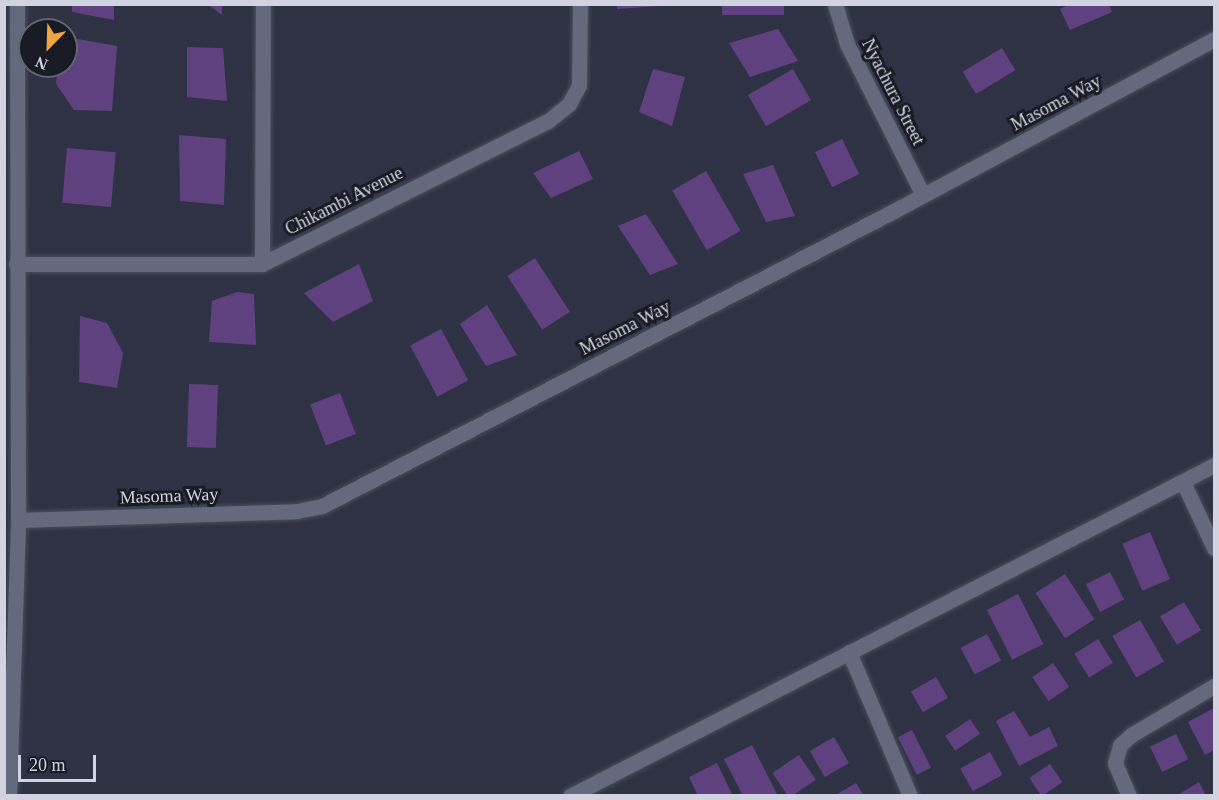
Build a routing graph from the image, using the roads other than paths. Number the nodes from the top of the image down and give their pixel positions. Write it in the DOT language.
graph roads {
  1 [pos="17,4"];
  2 [pos="263,4"];
  3 [pos="580,4"];
  4 [pos="835,4"];
  5 [pos="1215,39"];
  6 [pos="923,195"];
  7 [pos="16,264"];
  8 [pos="262,264"];
  9 [pos="1215,465"];
  10 [pos="1183,482"];
  11 [pos="18,520"];
  12 [pos="1215,548"];
  13 [pos="849,652"];
  14 [pos="1215,686"];
  15 [pos="9,795"];
  16 [pos="570,795"];
  17 [pos="910,795"];
  18 [pos="1129,795"];
  1 -- 7 [label="street"];
  2 -- 8 [label="street"];
  3 -- 8 [label="street, Chikambi Avenue"];
  4 -- 6 [label="street, Nyachura Street"];
  5 -- 6 [label="street, Masoma Way"];
  6 -- 11 [label="street, Masoma Way"];
  7 -- 8 [label="street, Chikambi Avenue"];
  7 -- 11 [label="street"];
  9 -- 10 [label="street"];
  10 -- 12 [label="street"];
  10 -- 13 [label="street"];
  11 -- 15 [label="street"];
  13 -- 16 [label="street"];
  13 -- 17 [label="street"];
  14 -- 18 [label="street"];
}
